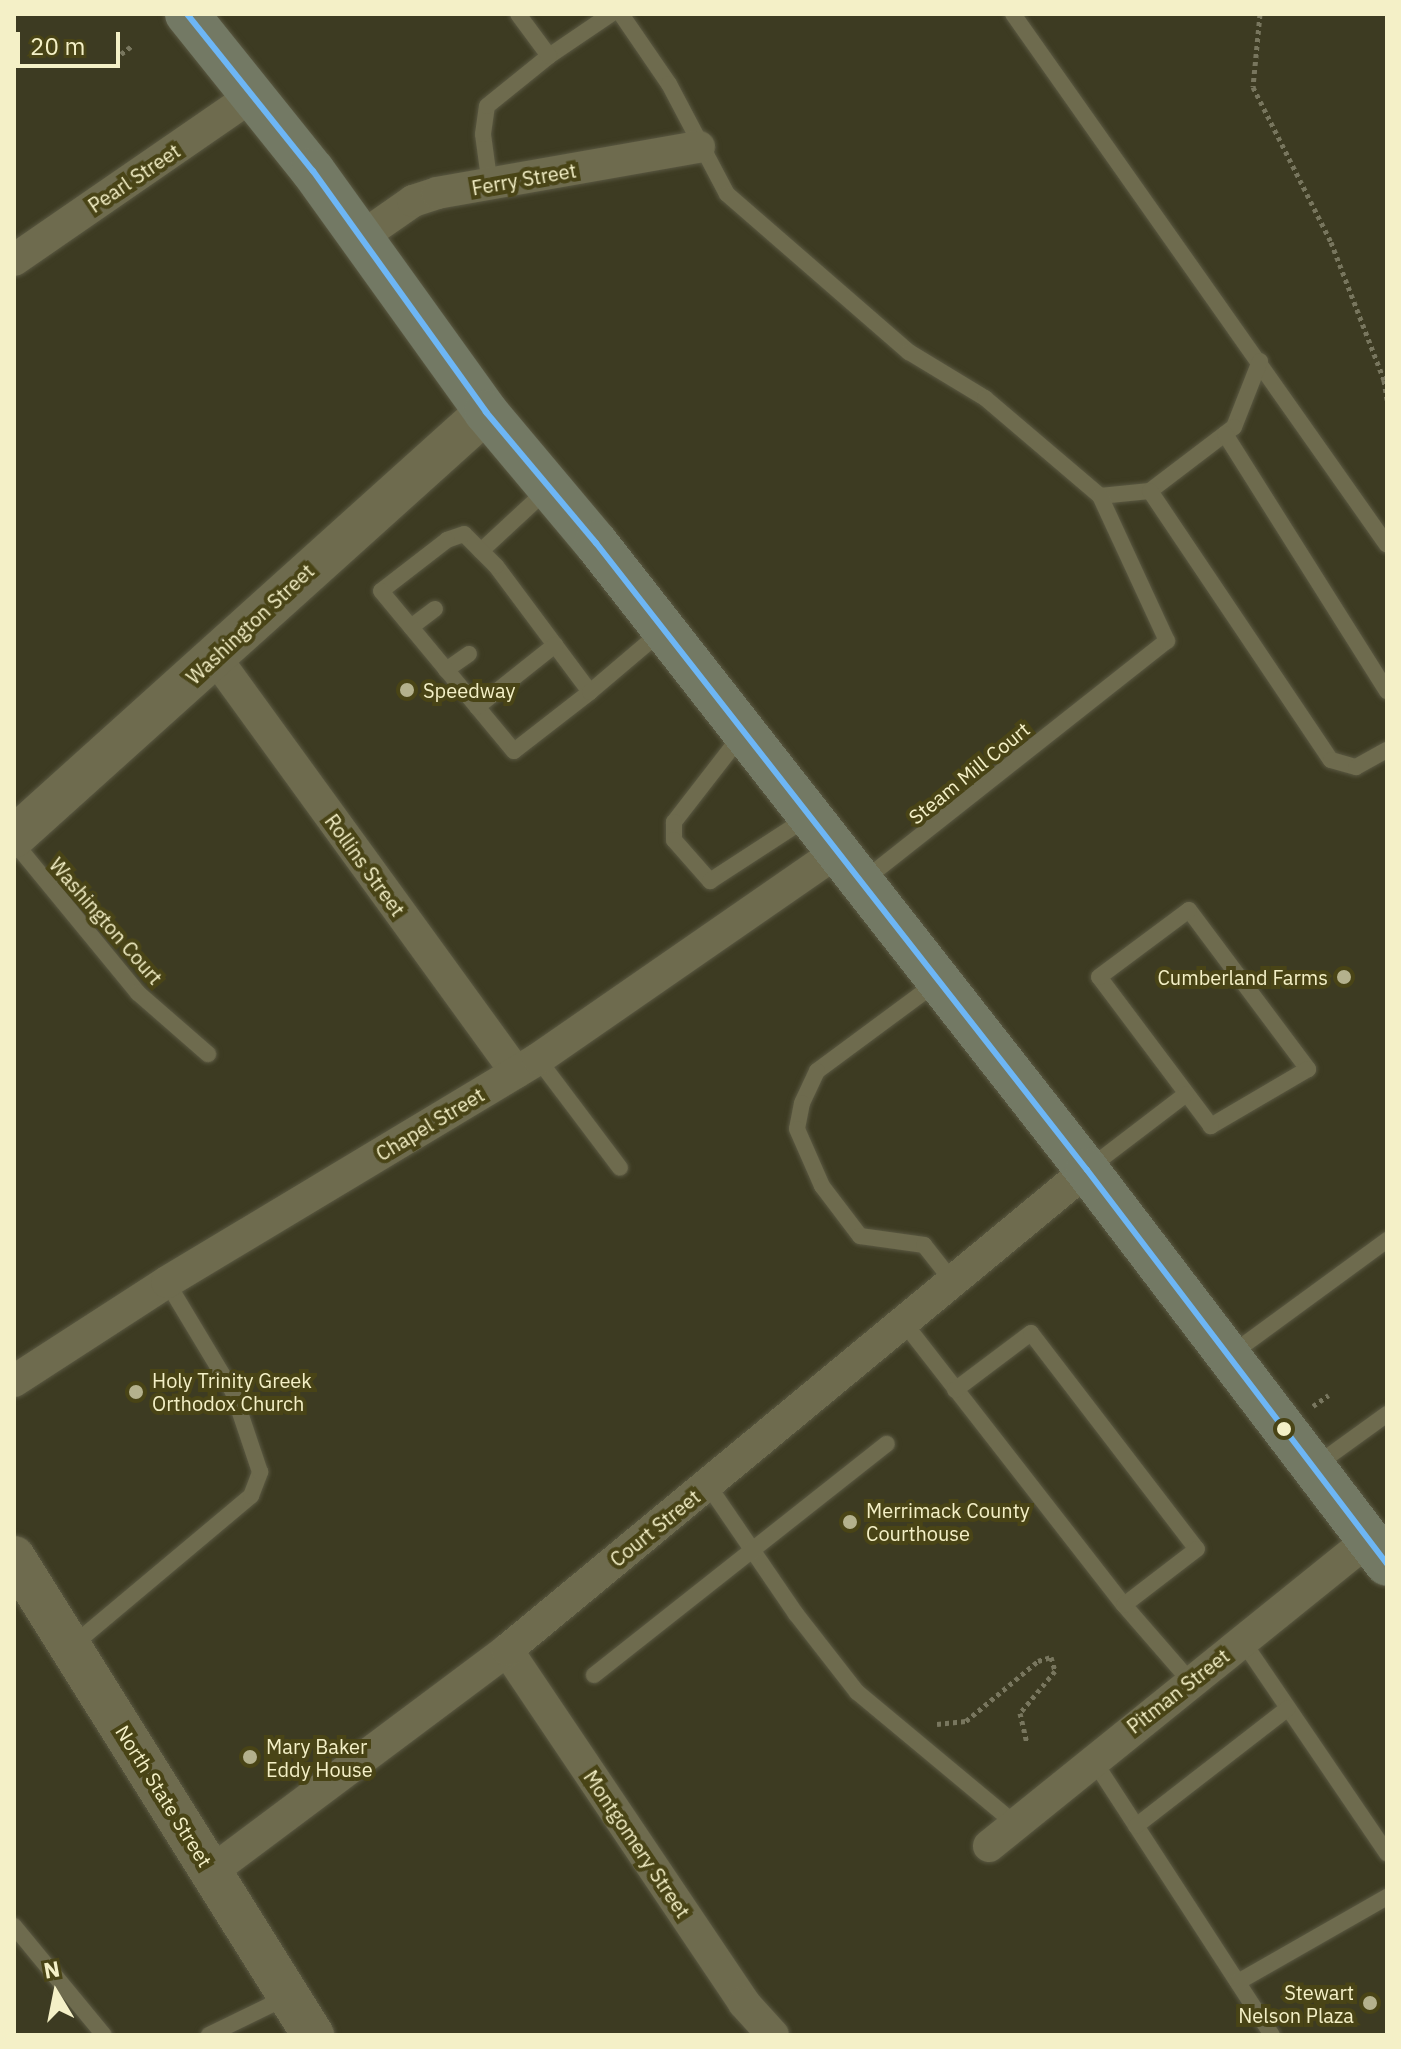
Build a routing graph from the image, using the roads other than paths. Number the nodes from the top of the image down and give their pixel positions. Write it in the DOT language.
graph roads {
  1 [pos="187,14"];
  2 [pos="518,14"];
  3 [pos="611,14"];
  4 [pos="621,14"];
  5 [pos="1013,14"];
  6 [pos="549,56"];
  7 [pos="253,95"];
  8 [pos="699,147"];
  9 [pos="490,186"];
  10 [pos="360,238"];
  11 [pos="14,260"];
  12 [pos="1260,361"];
  13 [pos="486,412"];
  14 [pos="1225,434"];
  15 [pos="549,488"];
  16 [pos="1150,491"];
  17 [pos="1100,496"];
  18 [pos="1387,545"];
  19 [pos="481,551"];
  20 [pos="435,609"];
  21 [pos="411,627"];
  22 [pos="663,630"];
  23 [pos="555,645"];
  24 [pos="469,654"];
  25 [pos="215,657"];
  26 [pos="446,670"];
  27 [pos="1387,691"];
  28 [pos="590,692"];
  29 [pos="477,707"];
  30 [pos="743,733"];
  31 [pos="1387,750"];
  32 [pos="808,817"];
  33 [pos="14,840"];
  34 [pos="848,868"];
  35 [pos="938,982"];
  36 [pos="208,1054"];
  37 [pos="527,1066"];
  38 [pos="1186,1094"];
  39 [pos="620,1168"];
  40 [pos="1087,1170"];
  41 [pos="1387,1240"];
  42 [pos="167,1282"];
  43 [pos="954,1283"];
  44 [pos="905,1324"];
  45 [pos="1229,1356"];
  46 [pos="14,1381"];
  47 [pos="955,1390"];
  48 [pos="1387,1414"];
  49 [pos="887,1444"];
  50 [pos="1314,1467"];
  51 [pos="708,1485"];
  52 [pos="1381,1544"];
  53 [pos="754,1548"];
  54 [pos="14,1557"];
  55 [pos="1124,1605"];
  56 [pos="1242,1640"];
  57 [pos="70,1647"];
  58 [pos="507,1650"];
  59 [pos="594,1675"];
  60 [pos="1190,1681"];
  61 [pos="1288,1708"];
  62 [pos="1092,1758"];
  63 [pos="1014,1823"];
  64 [pos="1136,1826"];
  65 [pos="989,1846"];
  66 [pos="1387,1853"];
  67 [pos="212,1871"];
  68 [pos="1387,1897"];
  69 [pos="14,1926"];
  70 [pos="1238,1982"];
  71 [pos="289,1996"];
  72 [pos="104,2035"];
  73 [pos="209,2035"];
  74 [pos="313,2035"];
  75 [pos="773,2035"];
  76 [pos="1272,2035"];
  1 -- 7 [label="main road"];
  2 -- 6 [label="lane"];
  3 -- 6 [label="lane"];
  4 -- 8 [label="lane"];
  5 -- 12 [label="lane"];
  6 -- 9 [label="lane"];
  7 -- 10 [label="main road"];
  7 -- 11 [label="street, Pearl Street"];
  8 -- 9 [label="street, Ferry Street"];
  8 -- 17 [label="lane"];
  9 -- 10 [label="street, Ferry Street"];
  10 -- 13 [label="main road"];
  12 -- 14 [label="lane"];
  12 -- 18 [label="lane"];
  13 -- 15 [label="main road"];
  13 -- 25 [label="street, Washington Street"];
  14 -- 16 [label="lane"];
  14 -- 27 [label="lane"];
  15 -- 19 [label="lane"];
  15 -- 22 [label="main road"];
  16 -- 17 [label="lane"];
  16 -- 31 [label="lane"];
  17 -- 34 [label="lane, Steam Mill Court"];
  19 -- 21 [label="lane"];
  19 -- 23 [label="lane"];
  20 -- 21 [label="lane"];
  21 -- 26 [label="lane"];
  22 -- 28 [label="lane"];
  22 -- 30 [label="main road"];
  23 -- 28 [label="lane"];
  23 -- 29 [label="lane"];
  24 -- 26 [label="lane"];
  25 -- 33 [label="street, Washington Street"];
  25 -- 37 [label="street, Rollins Street"];
  26 -- 29 [label="lane"];
  28 -- 29 [label="lane"];
  30 -- 32 [label="main road"];
  30 -- 32 [label="lane"];
  32 -- 34 [label="main road"];
  33 -- 36 [label="lane, Washington Court"];
  34 -- 35 [label="main road"];
  34 -- 37 [label="street, Chapel Street"];
  35 -- 40 [label="main road"];
  35 -- 43 [label="lane"];
  37 -- 39 [label="lane"];
  37 -- 42 [label="street, Chapel Street"];
  38 -- 38 [label="lane"];
  38 -- 40 [label="lane"];
  40 -- 43 [label="street, Court Street"];
  40 -- 45 [label="main road"];
  41 -- 45 [label="lane"];
  42 -- 46 [label="street, Chapel Street"];
  42 -- 57 [label="lane"];
  43 -- 44 [label="street, Court Street"];
  44 -- 47 [label="lane"];
  44 -- 51 [label="street, Court Street"];
  45 -- 50 [label="main road"];
  47 -- 55 [label="lane"];
  47 -- 55 [label="lane"];
  48 -- 50 [label="lane"];
  49 -- 53 [label="lane"];
  50 -- 52 [label="main road"];
  51 -- 53 [label="lane"];
  51 -- 58 [label="street, Court Street"];
  52 -- 56 [label="street, Pitman Street"];
  53 -- 59 [label="lane"];
  53 -- 63 [label="lane"];
  54 -- 57 [label="street, North State Street"];
  55 -- 60 [label="lane"];
  56 -- 60 [label="street, Pitman Street"];
  56 -- 61 [label="lane"];
  57 -- 67 [label="street, North State Street"];
  58 -- 67 [label="street, Court Street"];
  58 -- 75 [label="street, Montgomery Street"];
  60 -- 62 [label="street, Pitman Street"];
  61 -- 64 [label="lane"];
  61 -- 66 [label="lane"];
  62 -- 63 [label="street, Pitman Street"];
  62 -- 64 [label="lane"];
  63 -- 65 [label="street, Pitman Street"];
  64 -- 70 [label="lane"];
  67 -- 71 [label="street, North State Street"];
  68 -- 70 [label="lane"];
  69 -- 72 [label="lane"];
  70 -- 76 [label="lane"];
  71 -- 73 [label="lane"];
  71 -- 74 [label="street, North State Street"];
}
